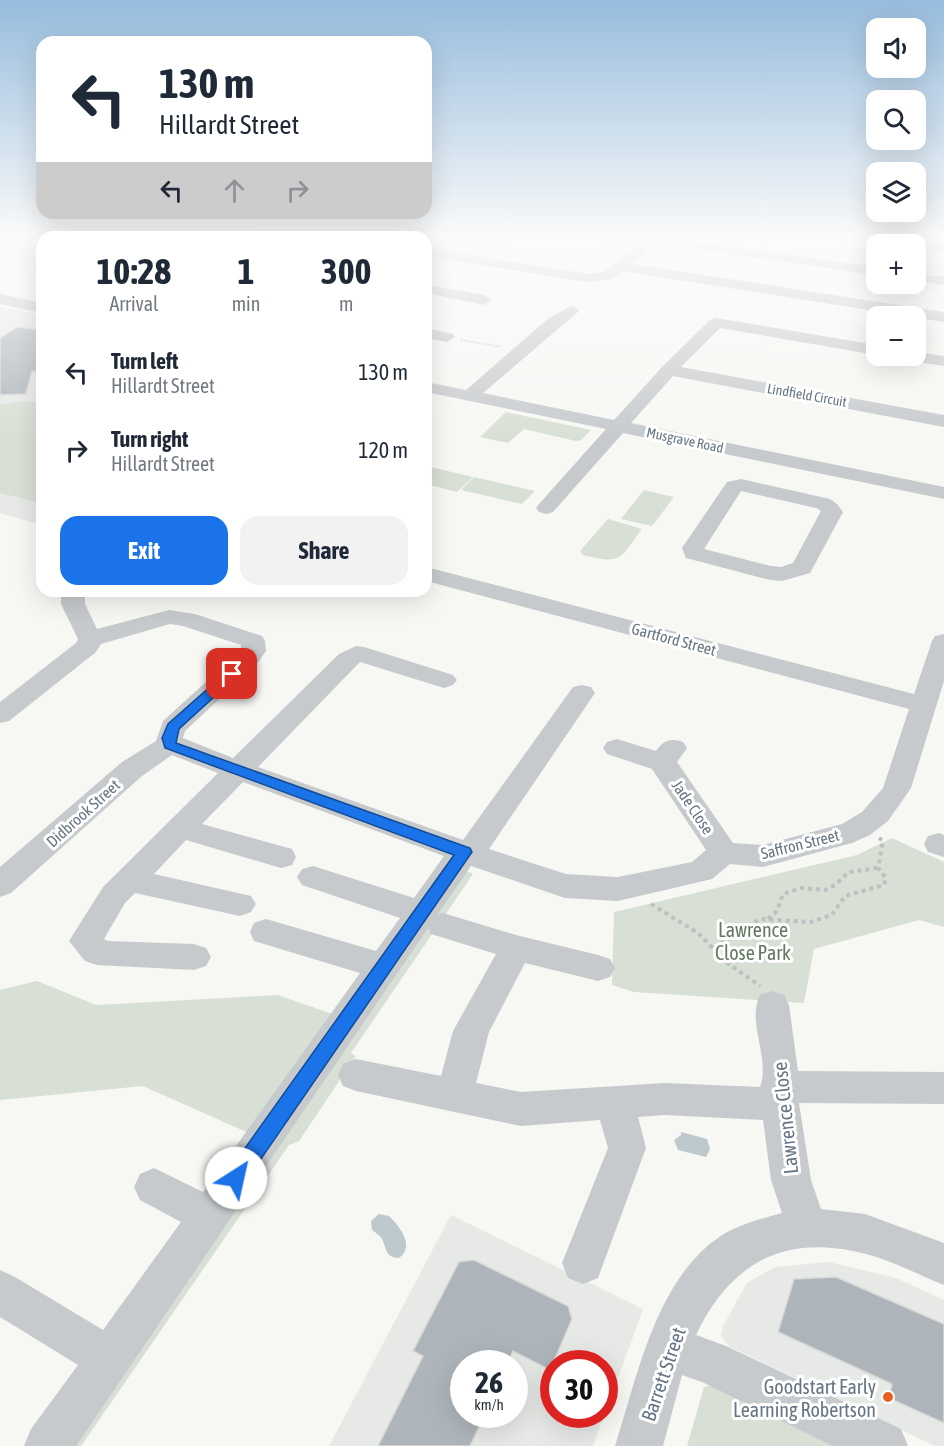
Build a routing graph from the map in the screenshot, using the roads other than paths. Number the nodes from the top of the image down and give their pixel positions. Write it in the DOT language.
graph roads {
  1 [pos="877,306"];
  2 [pos="571,310"];
  3 [pos="944,317"];
  4 [pos="529,326"];
  5 [pos="546,329"];
  6 [pos="432,334"];
  7 [pos="447,337"];
  8 [pos="866,348"];
  9 [pos="926,358"];
  10 [pos="944,361"];
  11 [pos="669,370"];
  12 [pos="432,388"];
  13 [pos="469,396"];
  14 [pos="944,421"];
  15 [pos="618,426"];
  16 [pos="741,485"];
  17 [pos="944,493"];
  18 [pos="546,508"];
  19 [pos="432,576"];
  20 [pos="73,597"];
  21 [pos="90,639"];
  22 [pos="944,640"];
  23 [pos="444,680"];
  24 [pos="582,693"];
  25 [pos="923,705"];
  26 [pos="0,715"];
  27 [pos="170,745"];
  28 [pos="617,748"];
  29 [pos="239,772"];
  30 [pos="180,828"];
  31 [pos="467,853"];
  32 [pos="724,853"];
  33 [pos="281,857"];
  34 [pos="313,877"];
  35 [pos="129,880"];
  36 [pos="0,885"];
  37 [pos="240,904"];
  38 [pos="432,919"];
  39 [pos="266,933"];
  40 [pos="516,948"];
  41 [pos="194,957"];
  42 [pos="384,967"];
  43 [pos="598,968"];
  44 [pos="767,996"];
  45 [pos="356,1076"];
  46 [pos="944,1088"];
  47 [pos="455,1094"];
  48 [pos="779,1096"];
  49 [pos="615,1103"];
  50 [pos="154,1187"];
  51 [pos="208,1216"];
  52 [pos="808,1229"];
  53 [pos="583,1263"];
  54 [pos="944,1264"];
  55 [pos="0,1292"];
  56 [pos="668,1348"];
  57 [pos="109,1359"];
  58 [pos="48,1446"];
  59 [pos="639,1446"];
  60 [pos="885,1446"];
  1 -- 3 [label="street"];
  2 -- 5 [label="street"];
  4 -- 5 [label="street"];
  5 -- 13 [label="street"];
  6 -- 7 [label="street"];
  8 -- 11 [label="street"];
  9 -- 10 [label="street"];
  11 -- 14 [label="street, Lindfield Circuit"];
  11 -- 15 [label="street"];
  12 -- 13 [label="street, Musgrave Road"];
  13 -- 15 [label="street, Musgrave Road"];
  15 -- 17 [label="street, Musgrave Road"];
  15 -- 18 [label="street"];
  16 -- 16 [label="street"];
  19 -- 25 [label="street, Gartford Street"];
  20 -- 21 [label="street"];
  21 -- 26 [label="street"];
  21 -- 27 [label="street"];
  22 -- 25 [label="street, Saffron Street"];
  23 -- 29 [label="street"];
  24 -- 31 [label="street"];
  25 -- 32 [label="street, Saffron Street"];
  27 -- 29 [label="street"];
  27 -- 36 [label="street, Didbrook Street"];
  28 -- 32 [label="street, Jade Close"];
  29 -- 30 [label="street"];
  29 -- 31 [label="street"];
  30 -- 33 [label="street"];
  30 -- 35 [label="street"];
  31 -- 32 [label="street"];
  31 -- 38 [label="street"];
  34 -- 38 [label="street"];
  35 -- 37 [label="street"];
  35 -- 41 [label="street"];
  38 -- 40 [label="street"];
  38 -- 42 [label="street"];
  39 -- 42 [label="street"];
  40 -- 43 [label="street"];
  40 -- 47 [label="street"];
  42 -- 51 [label="street"];
  44 -- 48 [label="street, Lawrence Close"];
  45 -- 47 [label="street"];
  46 -- 48 [label="street"];
  47 -- 49 [label="street"];
  48 -- 49 [label="street"];
  48 -- 52 [label="street, Lawrence Close"];
  49 -- 53 [label="street"];
  50 -- 51 [label="street"];
  51 -- 57 [label="street"];
  52 -- 54 [label="street, Barrett Street"];
  52 -- 56 [label="street, Barrett Street"];
  55 -- 57 [label="street"];
  56 -- 59 [label="street, Barrett Street"];
  56 -- 60 [label="street"];
  57 -- 58 [label="street"];
}
